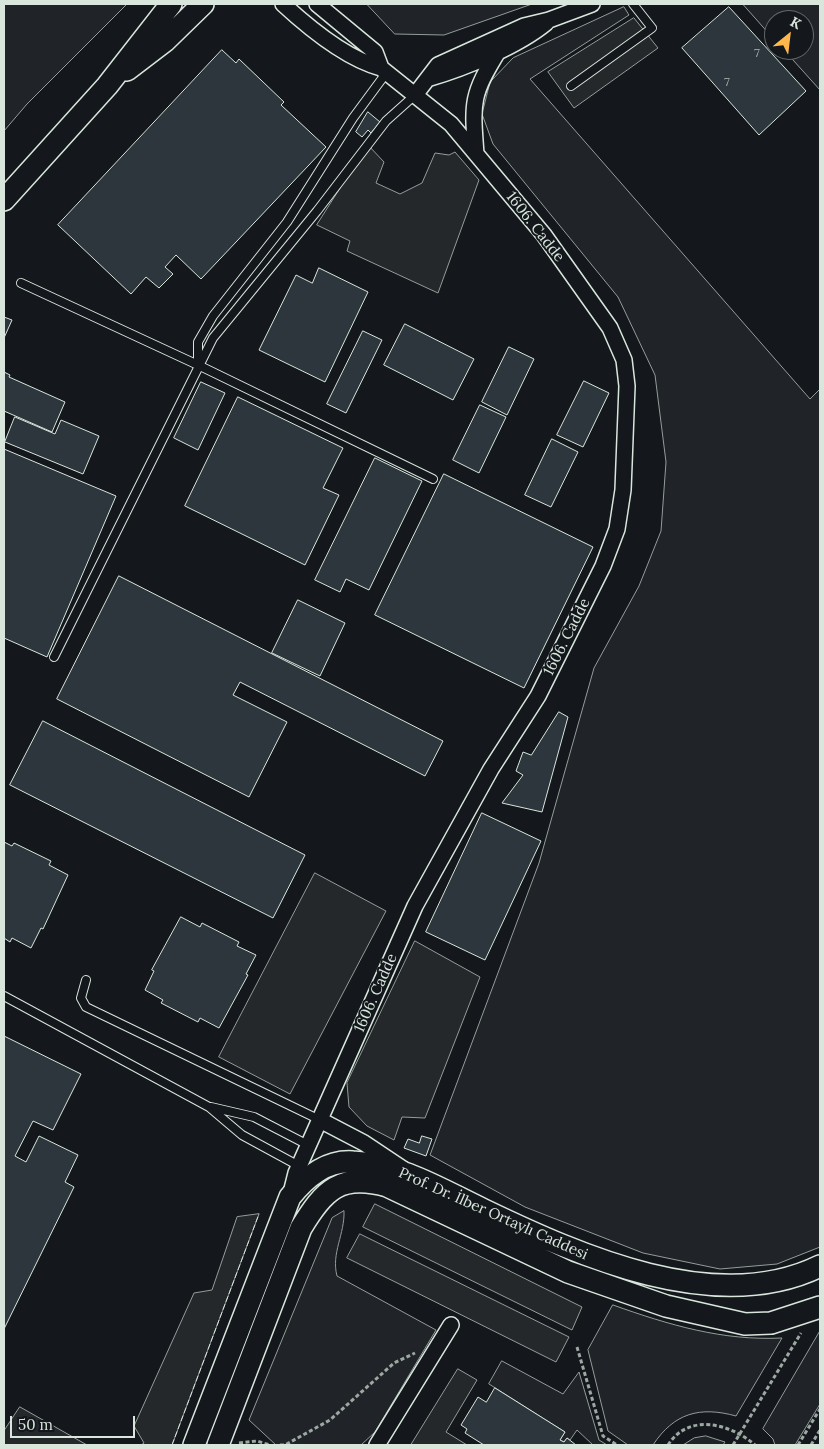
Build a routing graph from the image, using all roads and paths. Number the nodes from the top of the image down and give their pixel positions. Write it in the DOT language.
graph roads {
  1 [pos="171,4"];
  2 [pos="203,4"];
  3 [pos="283,4"];
  4 [pos="317,4"];
  5 [pos="592,4"];
  6 [pos="633,4"];
  7 [pos="549,20"];
  8 [pos="499,50"];
  9 [pos="384,70"];
  10 [pos="430,78"];
  11 [pos="107,86"];
  12 [pos="570,86"];
  13 [pos="415,95"];
  14 [pos="476,154"];
  15 [pos="4,200"];
  16 [pos="21,283"];
  17 [pos="198,365"];
  18 [pos="433,479"];
  19 [pos="54,657"];
  20 [pos="86,980"];
  21 [pos="4,996"];
  22 [pos="209,1107"];
  23 [pos="320,1120"];
  24 [pos="308,1145"];
  25 [pos="300,1166"];
  26 [pos="413,1175"];
  27 [pos="290,1197"];
  28 [pos="820,1266"];
  29 [pos="818,1308"];
  30 [pos="451,1325"];
  31 [pos="577,1347"];
  32 [pos="431,1358"];
  33 [pos="820,1409"];
  34 [pos="820,1430"];
  35 [pos="740,1433"];
  36 [pos="194,1445"];
  37 [pos="225,1445"];
  38 [pos="270,1445"];
  39 [pos="280,1445"];
  40 [pos="377,1445"];
  41 [pos="617,1445"];
  42 [pos="668,1445"];
  43 [pos="733,1445"];
  44 [pos="755,1445"];
  45 [pos="798,1445"];
  46 [pos="811,1445"];
  1 -- 11 [label="street"];
  2 -- 11 [label="street"];
  3 -- 9 [label="street"];
  4 -- 9 [label="street"];
  5 -- 7 [label="street"];
  6 -- 12 [label="lane"];
  7 -- 8 [label="street"];
  7 -- 10 [label="street"];
  8 -- 10 [label="street"];
  8 -- 14 [label="street"];
  9 -- 13 [label="street, 1606. Cadde"];
  9 -- 17 [label="lane"];
  10 -- 13 [label="street"];
  11 -- 15 [label="street"];
  13 -- 14 [label="street, 1606. Cadde"];
  13 -- 17 [label="lane"];
  14 -- 23 [label="street, 1606. Cadde"];
  16 -- 17 [label="lane"];
  17 -- 18 [label="lane"];
  17 -- 19 [label="lane"];
  20 -- 23 [label="lane"];
  21 -- 22 [label="lane"];
  22 -- 24 [label="lane"];
  22 -- 25 [label="lane"];
  23 -- 24 [label="street, 1606. Cadde"];
  23 -- 26 [label="street"];
  24 -- 25 [label="street, 1606. Cadde"];
  25 -- 27 [label="street, 1606. Cadde"];
  26 -- 27 [label="street, Prof. Dr. İlber Ortaylı Caddesi"];
  26 -- 28 [label="street, Prof. Dr. İlber Ortaylı Caddesi"];
  27 -- 36 [label="street, Prof. Dr. İlber Ortaylı Caddesi"];
  29 -- 35 [label="path"];
  29 -- 37 [label="street, Prof. Dr. İlber Ortaylı Caddesi"];
  30 -- 32 [label="street"];
  31 -- 41 [label="path"];
  32 -- 39 [label="path"];
  32 -- 40 [label="street"];
  33 -- 45 [label="path"];
  34 -- 46 [label="path"];
  35 -- 42 [label="path"];
  35 -- 43 [label="path"];
  35 -- 44 [label="path"];
  37 -- 38 [label="path"];
}
